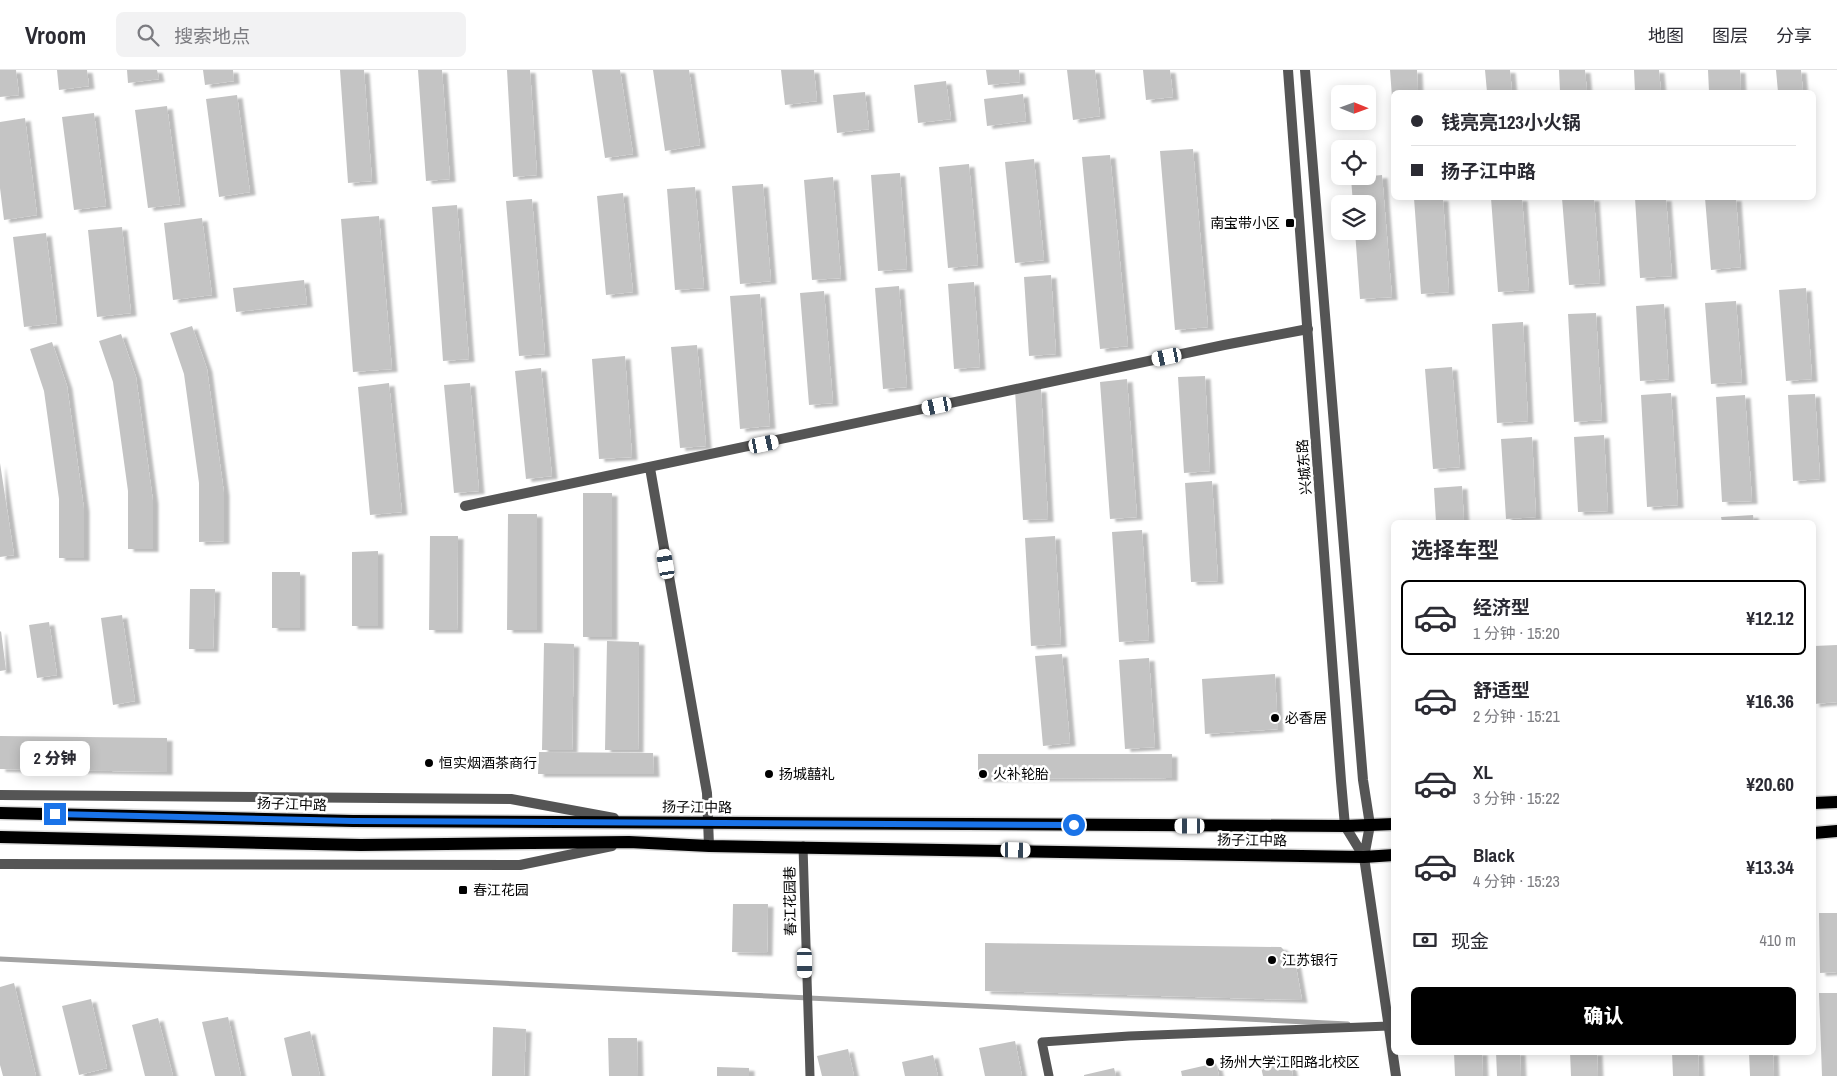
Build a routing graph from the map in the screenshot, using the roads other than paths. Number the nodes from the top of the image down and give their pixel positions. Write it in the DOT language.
graph roads {
  1 [pos="1288,70"];
  2 [pos="1305,70"];
  3 [pos="1308,329"];
  4 [pos="650,468"];
  5 [pos="465,506"];
  6 [pos="0,795"];
  7 [pos="1837,802"];
  8 [pos="1816,803"];
  9 [pos="0,812"];
  10 [pos="627,821"];
  11 [pos="710,823"];
  12 [pos="1391,824"];
  13 [pos="1345,826"];
  14 [pos="1370,826"];
  15 [pos="1837,832"];
  16 [pos="1816,833"];
  17 [pos="0,837"];
  18 [pos="629,842"];
  19 [pos="709,846"];
  20 [pos="803,846"];
  21 [pos="1391,855"];
  22 [pos="1364,857"];
  23 [pos="0,864"];
  24 [pos="1389,1026"];
  25 [pos="1391,1040"];
  26 [pos="1393,1055"];
  27 [pos="810,1076"];
  28 [pos="1049,1076"];
  29 [pos="1396,1076"];
  1 -- 3 [label="street, 兴城东路"];
  2 -- 14 [label="street, 兴城东路"];
  3 -- 4 [label="street"];
  3 -- 13 [label="street, 兴城东路"];
  4 -- 5 [label="street"];
  4 -- 11 [label="street"];
  6 -- 10 [label="street"];
  7 -- 8 [label="main road"];
  9 -- 10 [label="main road, 扬子江中路"];
  10 -- 11 [label="main road, 扬子江中路"];
  11 -- 13 [label="main road, 扬子江中路"];
  11 -- 19 [label="street"];
  12 -- 14 [label="main road, 扬子江中路"];
  13 -- 14 [label="main road, 扬子江中路"];
  13 -- 22 [label="street, 兴城东路"];
  14 -- 22 [label="street, 兴城东路"];
  15 -- 16 [label="main road"];
  17 -- 18 [label="main road, 扬子江中路"];
  18 -- 19 [label="main road, 扬子江中路"];
  18 -- 23 [label="street"];
  19 -- 20 [label="main road, 扬子江中路"];
  20 -- 22 [label="main road, 扬子江中路"];
  20 -- 27 [label="lane, 春江花园巷"];
  21 -- 22 [label="main road, 扬子江中路"];
  22 -- 24 [label="street, 兴城东路"];
  24 -- 25 [label="street, 兴城东路"];
  24 -- 28 [label="lane"];
  26 -- 29 [label="street, 兴城东路"];
}
